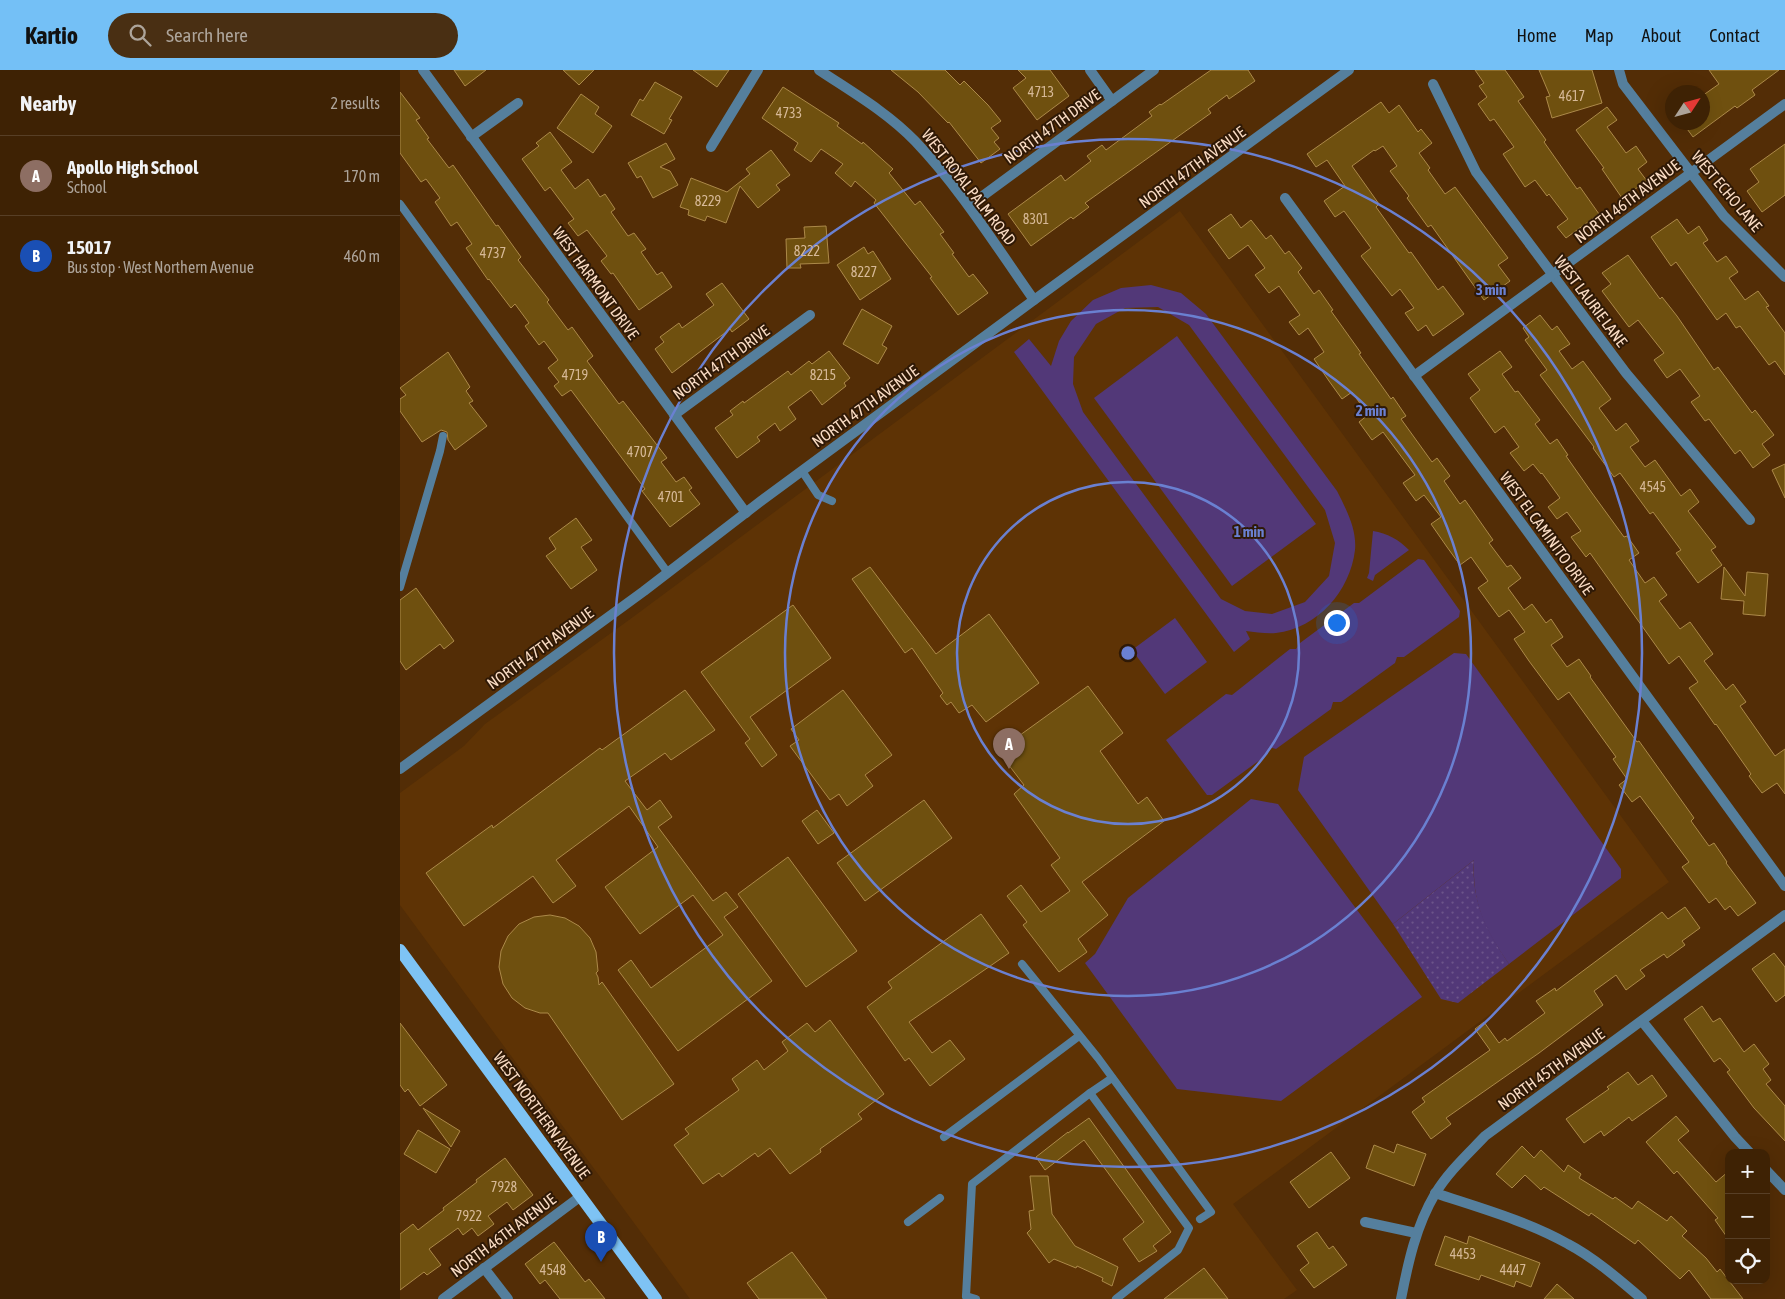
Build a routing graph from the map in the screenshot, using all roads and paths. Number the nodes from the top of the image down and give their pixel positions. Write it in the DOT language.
graph roads {
  1 [pos="423,70"];
  2 [pos="758,70"];
  3 [pos="819,70"];
  4 [pos="1090,70"];
  5 [pos="1154,70"];
  6 [pos="1349,70"];
  7 [pos="1619,70"];
  8 [pos="1433,84"];
  9 [pos="1112,101"];
  10 [pos="518,103"];
  11 [pos="1785,104"];
  12 [pos="472,137"];
  13 [pos="711,147"];
  14 [pos="1690,172"];
  15 [pos="1285,198"];
  16 [pos="400,204"];
  17 [pos="968,206"];
  18 [pos="1552,275"];
  19 [pos="1785,277"];
  20 [pos="1034,300"];
  21 [pos="810,315"];
  22 [pos="1414,376"];
  23 [pos="674,415"];
  24 [pos="442,436"];
  25 [pos="802,471"];
  26 [pos="832,501"];
  27 [pos="746,513"];
  28 [pos="1750,520"];
  29 [pos="668,573"];
  30 [pos="400,587"];
  31 [pos="400,769"];
  32 [pos="1785,886"];
  33 [pos="1785,915"];
  34 [pos="400,950"];
  35 [pos="1022,964"];
  36 [pos="1642,1020"];
  37 [pos="1079,1036"];
  38 [pos="1112,1078"];
  39 [pos="1090,1094"];
  40 [pos="944,1137"];
  41 [pos="1746,1149"];
  42 [pos="1770,1174"];
  43 [pos="1785,1190"];
  44 [pos="1435,1194"];
  45 [pos="581,1196"];
  46 [pos="940,1198"];
  47 [pos="1200,1219"];
  48 [pos="908,1222"];
  49 [pos="1365,1222"];
  50 [pos="1416,1233"];
  51 [pos="484,1268"];
  52 [pos="963,1297"];
  53 [pos="443,1299"];
  54 [pos="508,1299"];
  55 [pos="656,1299"];
  56 [pos="976,1299"];
  57 [pos="1116,1299"];
  58 [pos="1401,1299"];
  59 [pos="1642,1299"];
  1 -- 12 [label="street, WEST HARMONT DRIVE"];
  2 -- 13 [label="street"];
  3 -- 17 [label="street, WEST ROYAL PALM ROAD"];
  4 -- 9 [label="street"];
  5 -- 9 [label="street, NORTH 47TH DRIVE"];
  6 -- 20 [label="street, NORTH 47TH AVENUE"];
  7 -- 14 [label="street, WEST ECHO LANE"];
  8 -- 18 [label="street, WEST LAURIE LANE"];
  9 -- 17 [label="street, NORTH 47TH DRIVE"];
  10 -- 12 [label="street"];
  11 -- 14 [label="street, NORTH 46TH AVENUE"];
  12 -- 23 [label="street, WEST HARMONT DRIVE"];
  14 -- 18 [label="street, NORTH 46TH AVENUE"];
  14 -- 19 [label="street, WEST ECHO LANE"];
  15 -- 22 [label="street, WEST EL CAMINITO DRIVE"];
  16 -- 29 [label="lane"];
  17 -- 20 [label="street, WEST ROYAL PALM ROAD"];
  18 -- 22 [label="street, NORTH 46TH AVENUE"];
  18 -- 28 [label="street, WEST LAURIE LANE"];
  20 -- 25 [label="street, NORTH 47TH AVENUE"];
  21 -- 23 [label="street, NORTH 47TH DRIVE"];
  22 -- 32 [label="street, WEST EL CAMINITO DRIVE"];
  23 -- 27 [label="street, WEST HARMONT DRIVE"];
  24 -- 30 [label="lane"];
  25 -- 26 [label="lane"];
  25 -- 27 [label="street, NORTH 47TH AVENUE"];
  27 -- 29 [label="street, NORTH 47TH AVENUE"];
  29 -- 31 [label="street, NORTH 47TH AVENUE"];
  33 -- 36 [label="street, NORTH 45TH AVENUE"];
  34 -- 45 [label="main road, WEST NORTHERN AVENUE"];
  35 -- 37 [label="lane"];
  36 -- 41 [label="street"];
  36 -- 44 [label="street, NORTH 45TH AVENUE"];
  37 -- 38 [label="lane"];
  37 -- 40 [label="lane"];
  38 -- 39 [label="lane"];
  38 -- 47 [label="lane"];
  39 -- 52 [label="lane"];
  39 -- 57 [label="lane"];
  42 -- 43 [label="street"];
  44 -- 50 [label="street, NORTH 45TH AVENUE"];
  44 -- 59 [label="street"];
  45 -- 51 [label="street, NORTH 46TH AVENUE"];
  45 -- 55 [label="main road, WEST NORTHERN AVENUE"];
  46 -- 48 [label="lane"];
  49 -- 50 [label="street"];
  50 -- 58 [label="street, NORTH 45TH AVENUE"];
  51 -- 53 [label="street, NORTH 46TH AVENUE"];
  51 -- 54 [label="street"];
  52 -- 56 [label="lane"];
}
